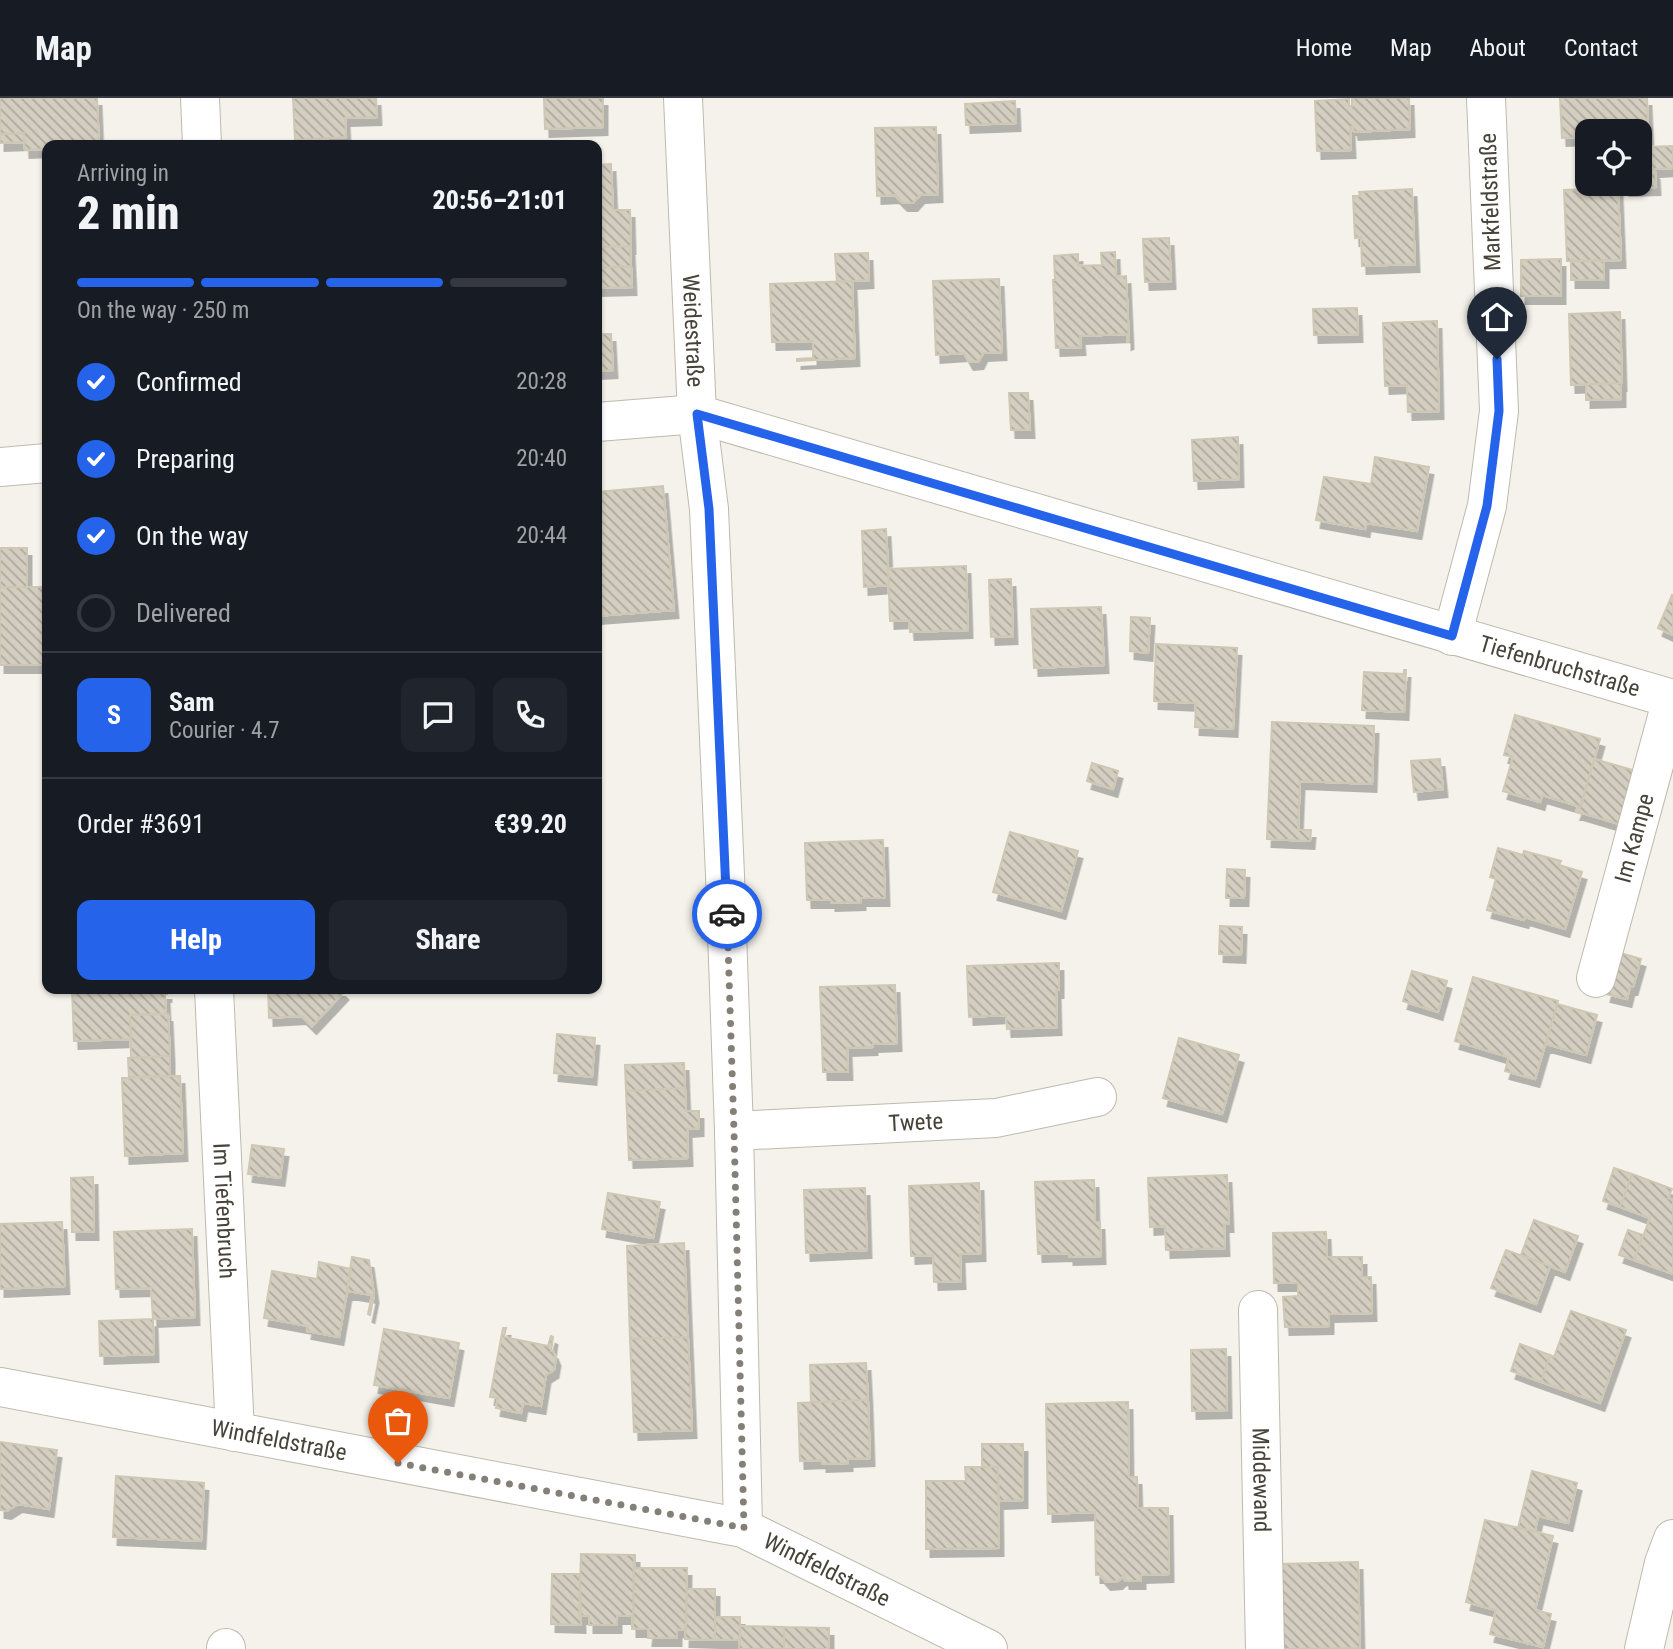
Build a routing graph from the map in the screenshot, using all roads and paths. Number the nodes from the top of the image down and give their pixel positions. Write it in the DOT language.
graph roads {
  1 [pos="201,98"];
  2 [pos="683,98"];
  3 [pos="1486,98"];
  4 [pos="202,140"];
  5 [pos="697,414"];
  6 [pos="602,422"];
  7 [pos="42,463"];
  8 [pos="0,467"];
  9 [pos="1452,636"];
  10 [pos="1672,699"];
  11 [pos="1596,978"];
  12 [pos="214,994"];
  13 [pos="1097,1097"];
  14 [pos="734,1131"];
  15 [pos="1258,1310"];
  16 [pos="0,1387"];
  17 [pos="235,1432"];
  18 [pos="744,1528"];
  19 [pos="1670,1556"];
  20 [pos="988,1649"];
  21 [pos="1265,1649"];
  22 [pos="1644,1649"];
  1 -- 4 [label="street"];
  2 -- 5 [label="street, Weidestraße"];
  3 -- 9 [label="street, Markfeldstraße"];
  5 -- 6 [label="street, Tiefenbruchstraße"];
  5 -- 9 [label="street, Tiefenbruchstraße"];
  5 -- 14 [label="street, Weidestraße"];
  7 -- 8 [label="street"];
  9 -- 10 [label="street, Tiefenbruchstraße"];
  10 -- 11 [label="street, Im Kampe"];
  12 -- 17 [label="street, Im Tiefenbruch"];
  13 -- 14 [label="street, Twete"];
  14 -- 18 [label="street, Weidestraße"];
  15 -- 21 [label="street, Middewand"];
  16 -- 17 [label="street, Windfeldstraße"];
  17 -- 18 [label="street, Windfeldstraße"];
  18 -- 20 [label="street, Windfeldstraße"];
  19 -- 22 [label="street"];
}
